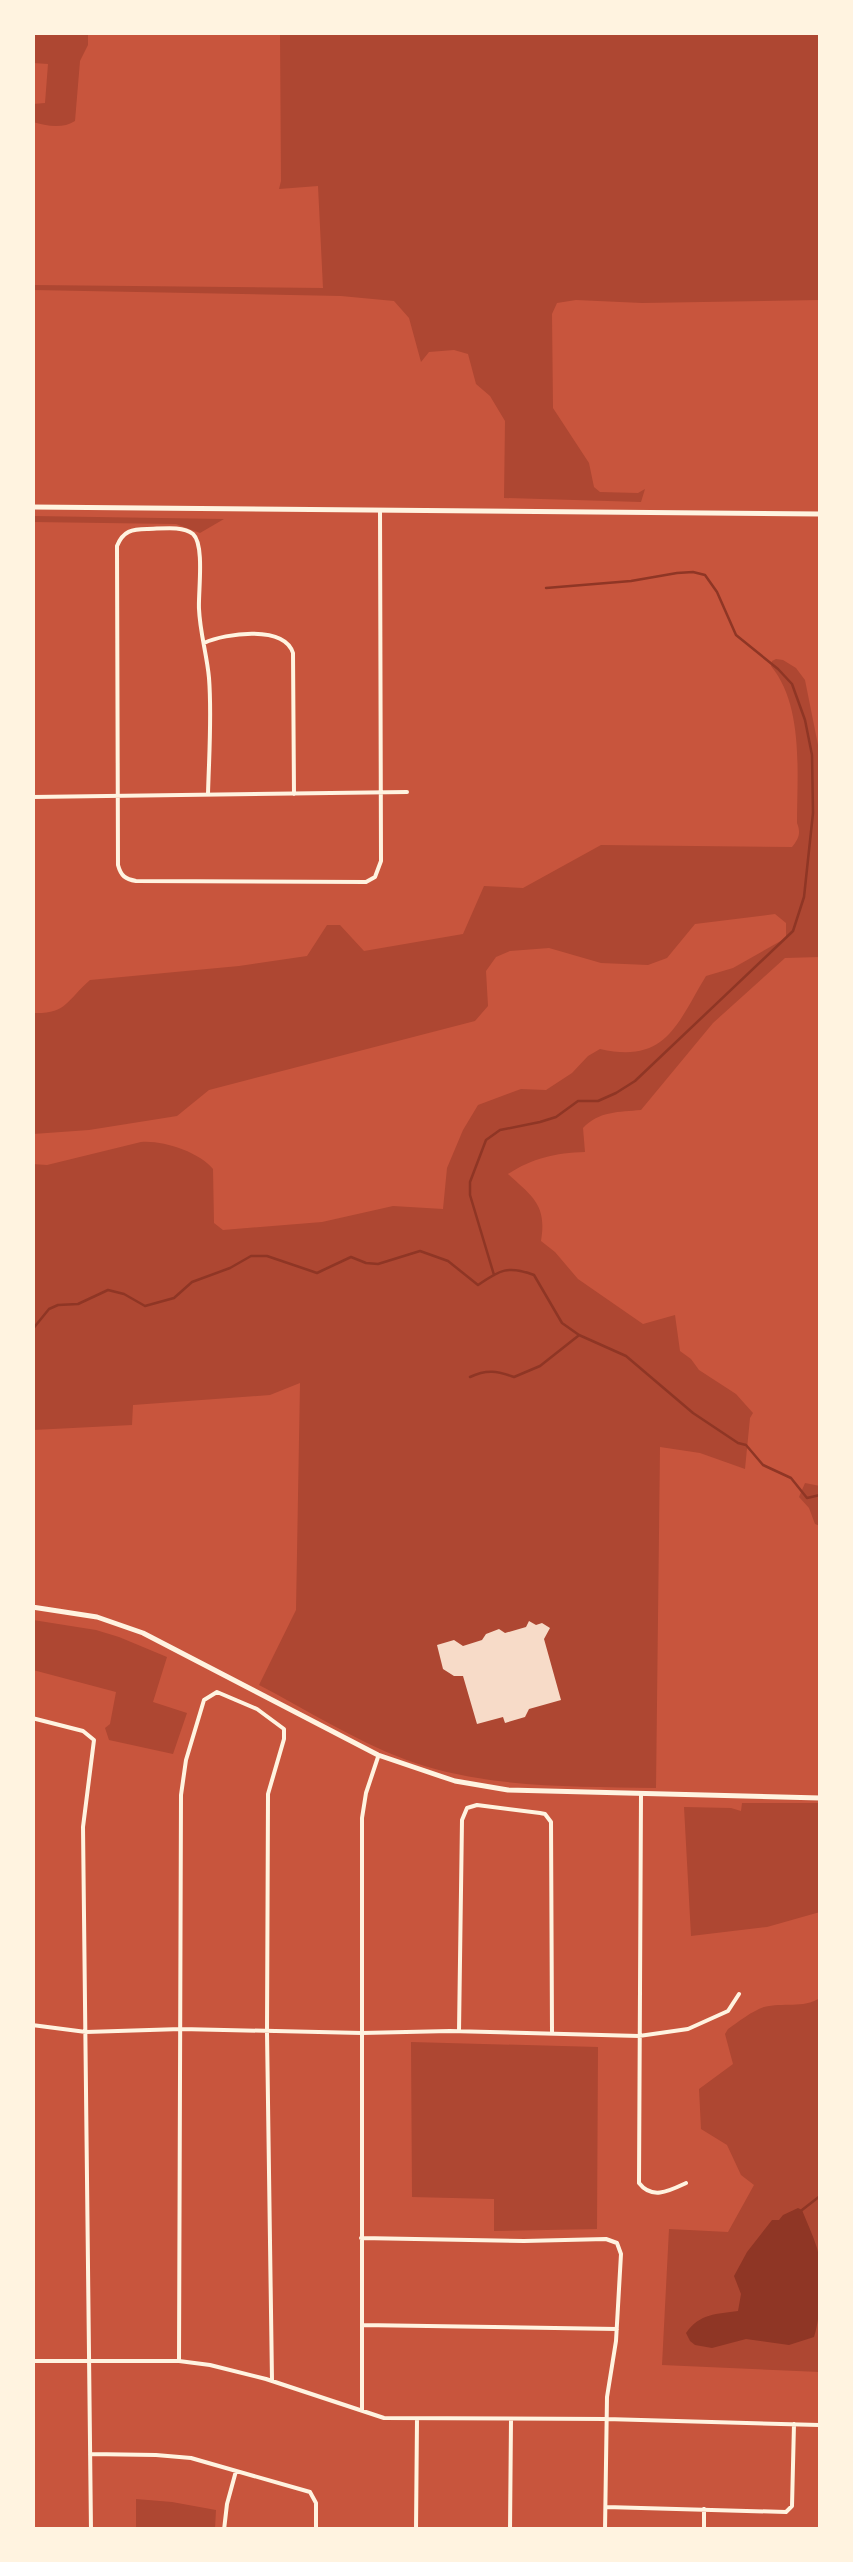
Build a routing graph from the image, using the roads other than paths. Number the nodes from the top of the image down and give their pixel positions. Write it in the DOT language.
graph roads {
  1 [pos="32,506"];
  2 [pos="380,510"];
  3 [pos="820,514"];
  4 [pos="204,643"];
  5 [pos="381,792"];
  6 [pos="407,792"];
  7 [pos="208,794"];
  8 [pos="294,794"];
  9 [pos="117,795"];
  10 [pos="32,797"];
  11 [pos="32,1607"];
  12 [pos="32,1718"];
  13 [pos="378,1755"];
  14 [pos="641,1795"];
  15 [pos="820,1798"];
  16 [pos="739,1994"];
  17 [pos="32,2025"];
  18 [pos="181,2030"];
  19 [pos="459,2031"];
  20 [pos="86,2032"];
  21 [pos="267,2032"];
  22 [pos="362,2032"];
  23 [pos="552,2033"];
  24 [pos="639,2036"];
  25 [pos="686,2184"];
  26 [pos="362,2238"];
  27 [pos="362,2325"];
  28 [pos="617,2329"];
  29 [pos="32,2361"];
  30 [pos="179,2361"];
  31 [pos="90,2362"];
  32 [pos="272,2381"];
  33 [pos="362,2410"];
  34 [pos="417,2418"];
  35 [pos="606,2419"];
  36 [pos="510,2420"];
  37 [pos="794,2424"];
  38 [pos="818,2425"];
  39 [pos="90,2454"];
  40 [pos="236,2470"];
  41 [pos="606,2507"];
  42 [pos="704,2510"];
  43 [pos="91,2530"];
  44 [pos="224,2530"];
  45 [pos="316,2530"];
  46 [pos="416,2530"];
  47 [pos="510,2530"];
  48 [pos="605,2530"];
  49 [pos="704,2530"];
  1 -- 2 [label="street"];
  2 -- 3 [label="street"];
  2 -- 5 [label="street"];
  4 -- 7 [label="street"];
  4 -- 8 [label="street"];
  4 -- 9 [label="street"];
  5 -- 6 [label="street"];
  5 -- 8 [label="street"];
  5 -- 9 [label="street"];
  7 -- 8 [label="street"];
  7 -- 9 [label="street"];
  9 -- 10 [label="street"];
  11 -- 13 [label="street"];
  12 -- 20 [label="street"];
  13 -- 14 [label="street"];
  13 -- 22 [label="street"];
  14 -- 15 [label="street"];
  14 -- 24 [label="street"];
  16 -- 24 [label="street"];
  17 -- 20 [label="street"];
  18 -- 20 [label="street"];
  18 -- 21 [label="street"];
  18 -- 21 [label="street"];
  18 -- 30 [label="street"];
  19 -- 22 [label="street"];
  19 -- 23 [label="street"];
  19 -- 23 [label="street"];
  20 -- 31 [label="street"];
  21 -- 22 [label="street"];
  21 -- 32 [label="street"];
  22 -- 26 [label="street"];
  23 -- 24 [label="street"];
  24 -- 25 [label="street"];
  26 -- 27 [label="street"];
  26 -- 28 [label="street"];
  27 -- 28 [label="street"];
  27 -- 33 [label="street"];
  28 -- 35 [label="street"];
  29 -- 31 [label="street"];
  30 -- 31 [label="street"];
  30 -- 32 [label="street"];
  31 -- 39 [label="street"];
  32 -- 33 [label="street"];
  33 -- 34 [label="street"];
  34 -- 36 [label="street"];
  34 -- 46 [label="street"];
  35 -- 36 [label="street"];
  35 -- 37 [label="street"];
  35 -- 41 [label="street"];
  36 -- 47 [label="street"];
  37 -- 38 [label="street"];
  37 -- 42 [label="street"];
  39 -- 40 [label="street"];
  39 -- 43 [label="street"];
  40 -- 44 [label="street"];
  40 -- 45 [label="street"];
  41 -- 42 [label="street"];
  41 -- 48 [label="street"];
  42 -- 49 [label="street"];
}
